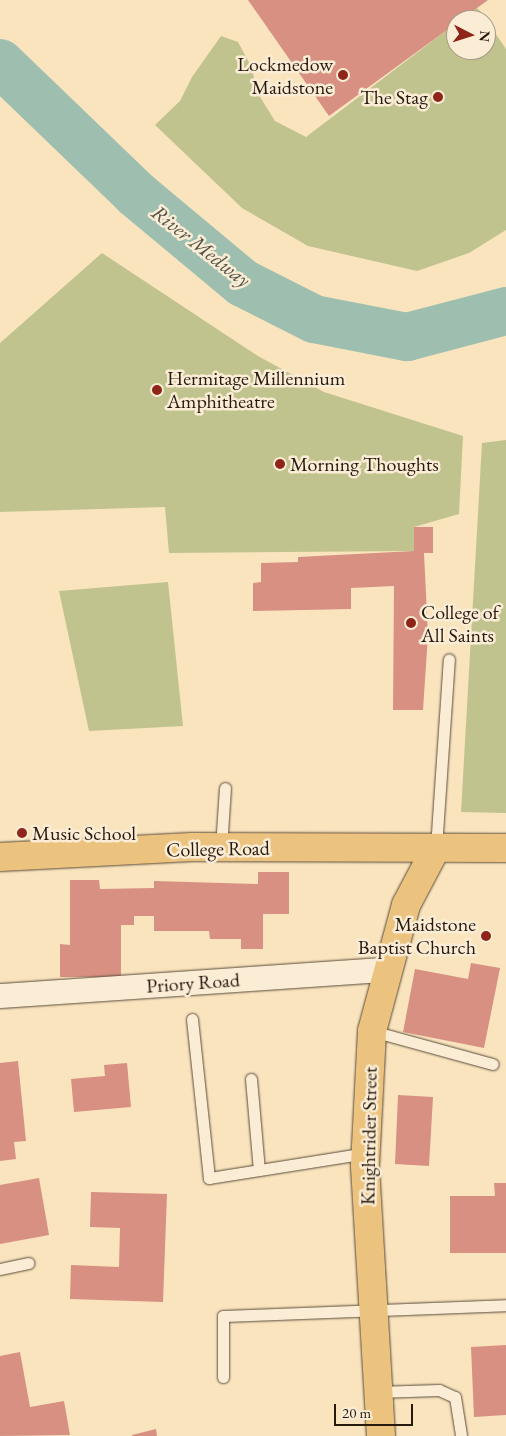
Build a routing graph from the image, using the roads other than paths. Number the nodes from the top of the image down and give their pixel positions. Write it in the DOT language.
graph roads {
  1 [pos="449,659"];
  2 [pos="225,788"];
  3 [pos="221,848"];
  4 [pos="436,848"];
  5 [pos="506,848"];
  6 [pos="0,857"];
  7 [pos="385,970"];
  8 [pos="0,996"];
  9 [pos="192,1019"];
  10 [pos="372,1031"];
  11 [pos="493,1064"];
  12 [pos="251,1080"];
  13 [pos="366,1153"];
  14 [pos="259,1170"];
  15 [pos="28,1263"];
  16 [pos="0,1269"];
  17 [pos="506,1305"];
  18 [pos="374,1309"];
  19 [pos="223,1377"];
  20 [pos="378,1392"];
  21 [pos="381,1436"];
  22 [pos="461,1436"];
  1 -- 4 [label="lane"];
  2 -- 3 [label="lane"];
  3 -- 4 [label="highway, College Road"];
  3 -- 6 [label="highway, College Road"];
  4 -- 5 [label="highway, College Road"];
  4 -- 7 [label="highway, Knightrider Street"];
  7 -- 8 [label="street, Priory Road"];
  7 -- 10 [label="highway, Knightrider Street"];
  9 -- 14 [label="lane"];
  10 -- 11 [label="lane"];
  10 -- 13 [label="highway, Knightrider Street"];
  12 -- 14 [label="lane"];
  13 -- 14 [label="lane"];
  13 -- 18 [label="highway, Knightrider Street"];
  15 -- 16 [label="lane"];
  17 -- 18 [label="lane"];
  18 -- 19 [label="lane"];
  18 -- 20 [label="highway, Knightrider Street"];
  20 -- 21 [label="highway, Knightrider Street"];
  20 -- 22 [label="lane"];
}
